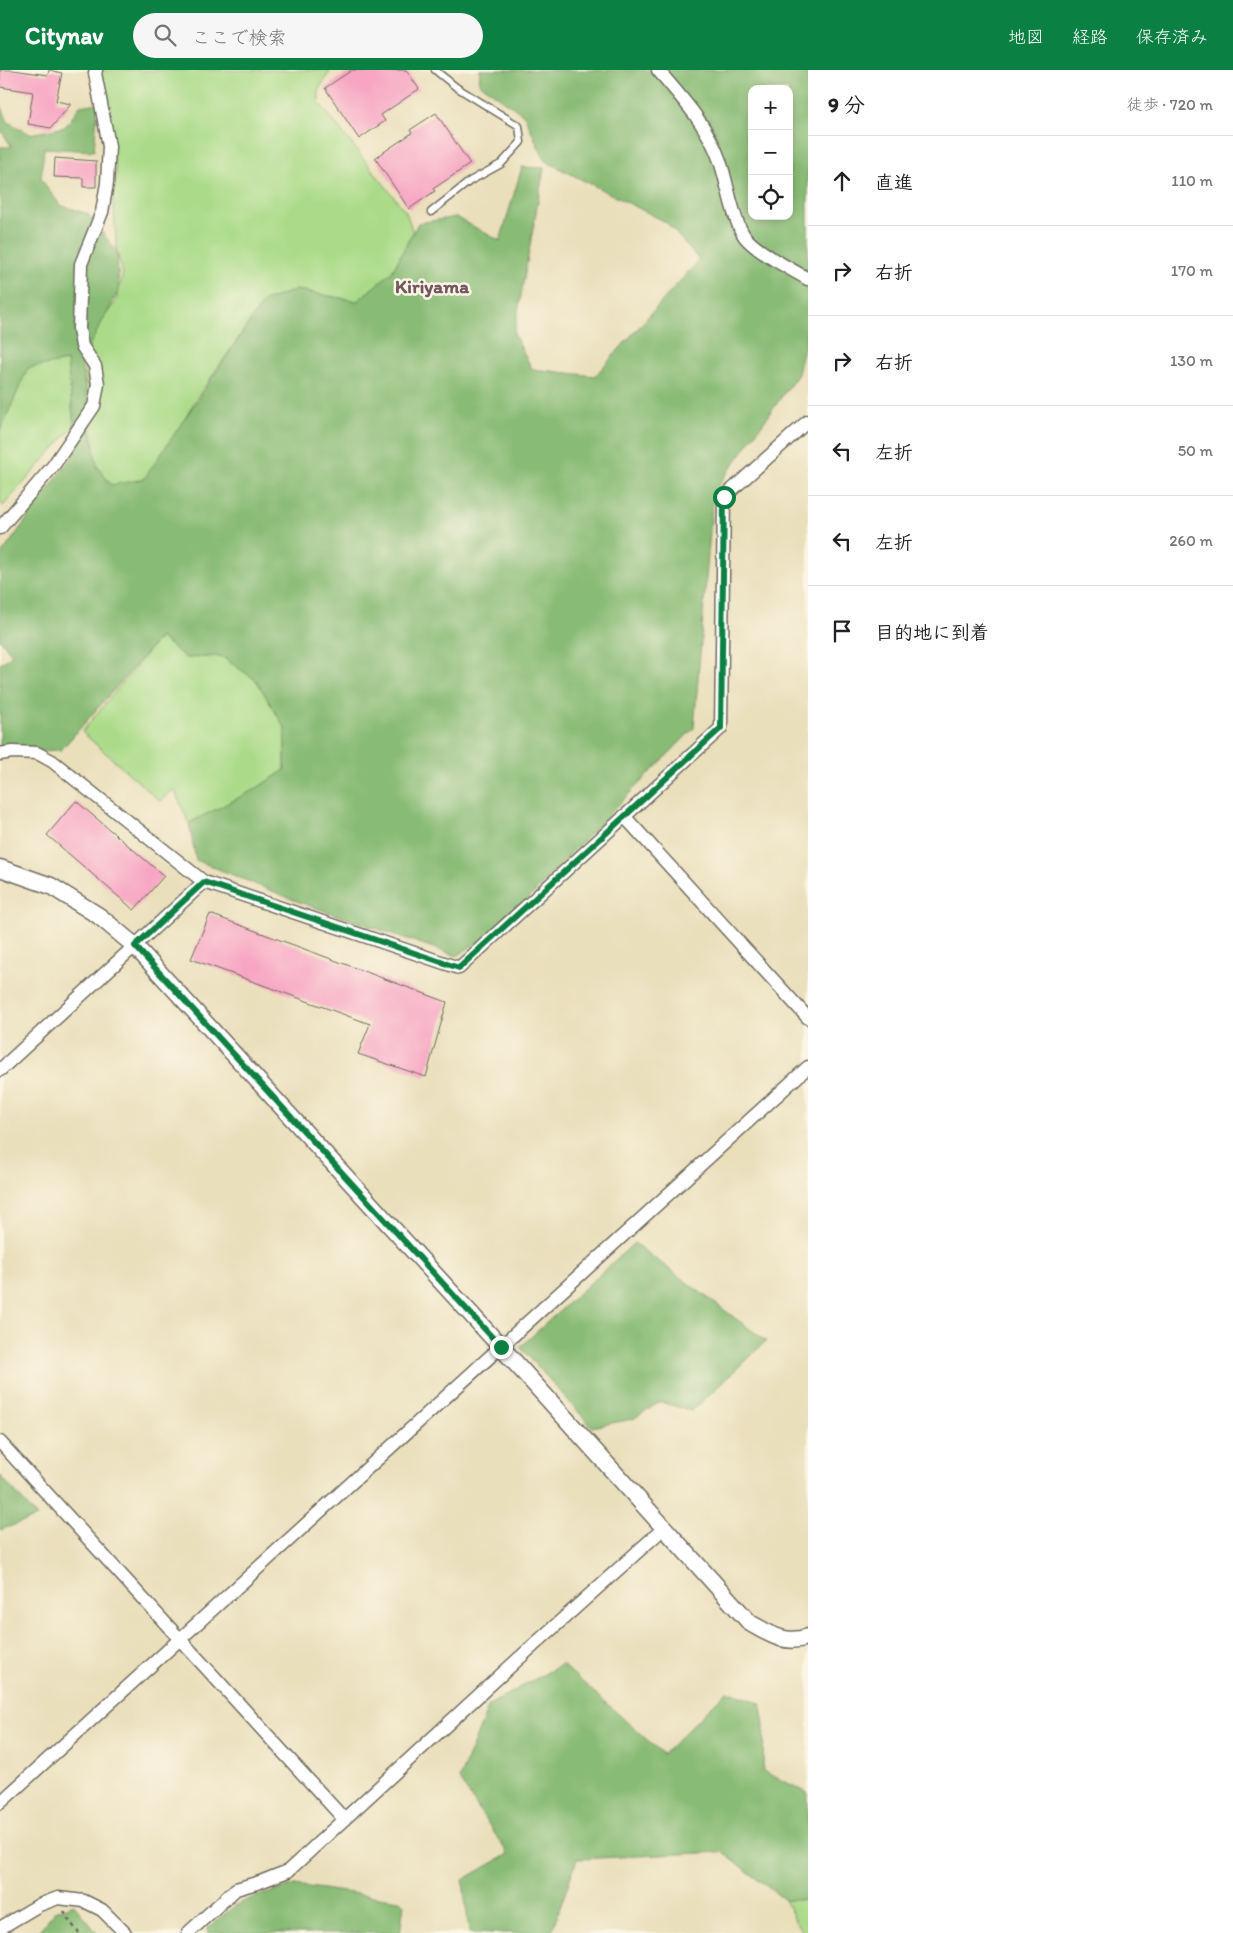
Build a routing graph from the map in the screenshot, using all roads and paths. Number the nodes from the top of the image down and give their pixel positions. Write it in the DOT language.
graph roads {
  1 [pos="96,70"];
  2 [pos="435,70"];
  3 [pos="658,70"];
  4 [pos="431,212"];
  5 [pos="808,279"];
  6 [pos="808,422"];
  7 [pos="0,528"];
  8 [pos="0,754"];
  9 [pos="624,816"];
  10 [pos="0,868"];
  11 [pos="204,882"];
  12 [pos="135,946"];
  13 [pos="808,1018"];
  14 [pos="808,1067"];
  15 [pos="0,1070"];
  16 [pos="501,1347"];
  17 [pos="0,1442"];
  18 [pos="664,1528"];
  19 [pos="808,1637"];
  20 [pos="180,1639"];
  21 [pos="0,1803"];
  22 [pos="344,1819"];
  23 [pos="58,1898"];
  24 [pos="0,1928"];
  25 [pos="79,1933"];
  26 [pos="125,1933"];
  27 [pos="188,1933"];
  1 -- 7 [label="street"];
  2 -- 4 [label="lane"];
  3 -- 5 [label="street"];
  6 -- 9 [label="street"];
  8 -- 11 [label="street"];
  9 -- 11 [label="street"];
  9 -- 13 [label="street"];
  10 -- 12 [label="street"];
  11 -- 12 [label="street"];
  12 -- 15 [label="street"];
  12 -- 16 [label="street"];
  14 -- 16 [label="street"];
  16 -- 18 [label="street"];
  16 -- 20 [label="street"];
  17 -- 20 [label="street"];
  18 -- 19 [label="street"];
  18 -- 22 [label="street"];
  20 -- 21 [label="street"];
  20 -- 22 [label="street"];
  22 -- 27 [label="street"];
  23 -- 24 [label="street"];
  23 -- 25 [label="path"];
  23 -- 26 [label="street"];
}
